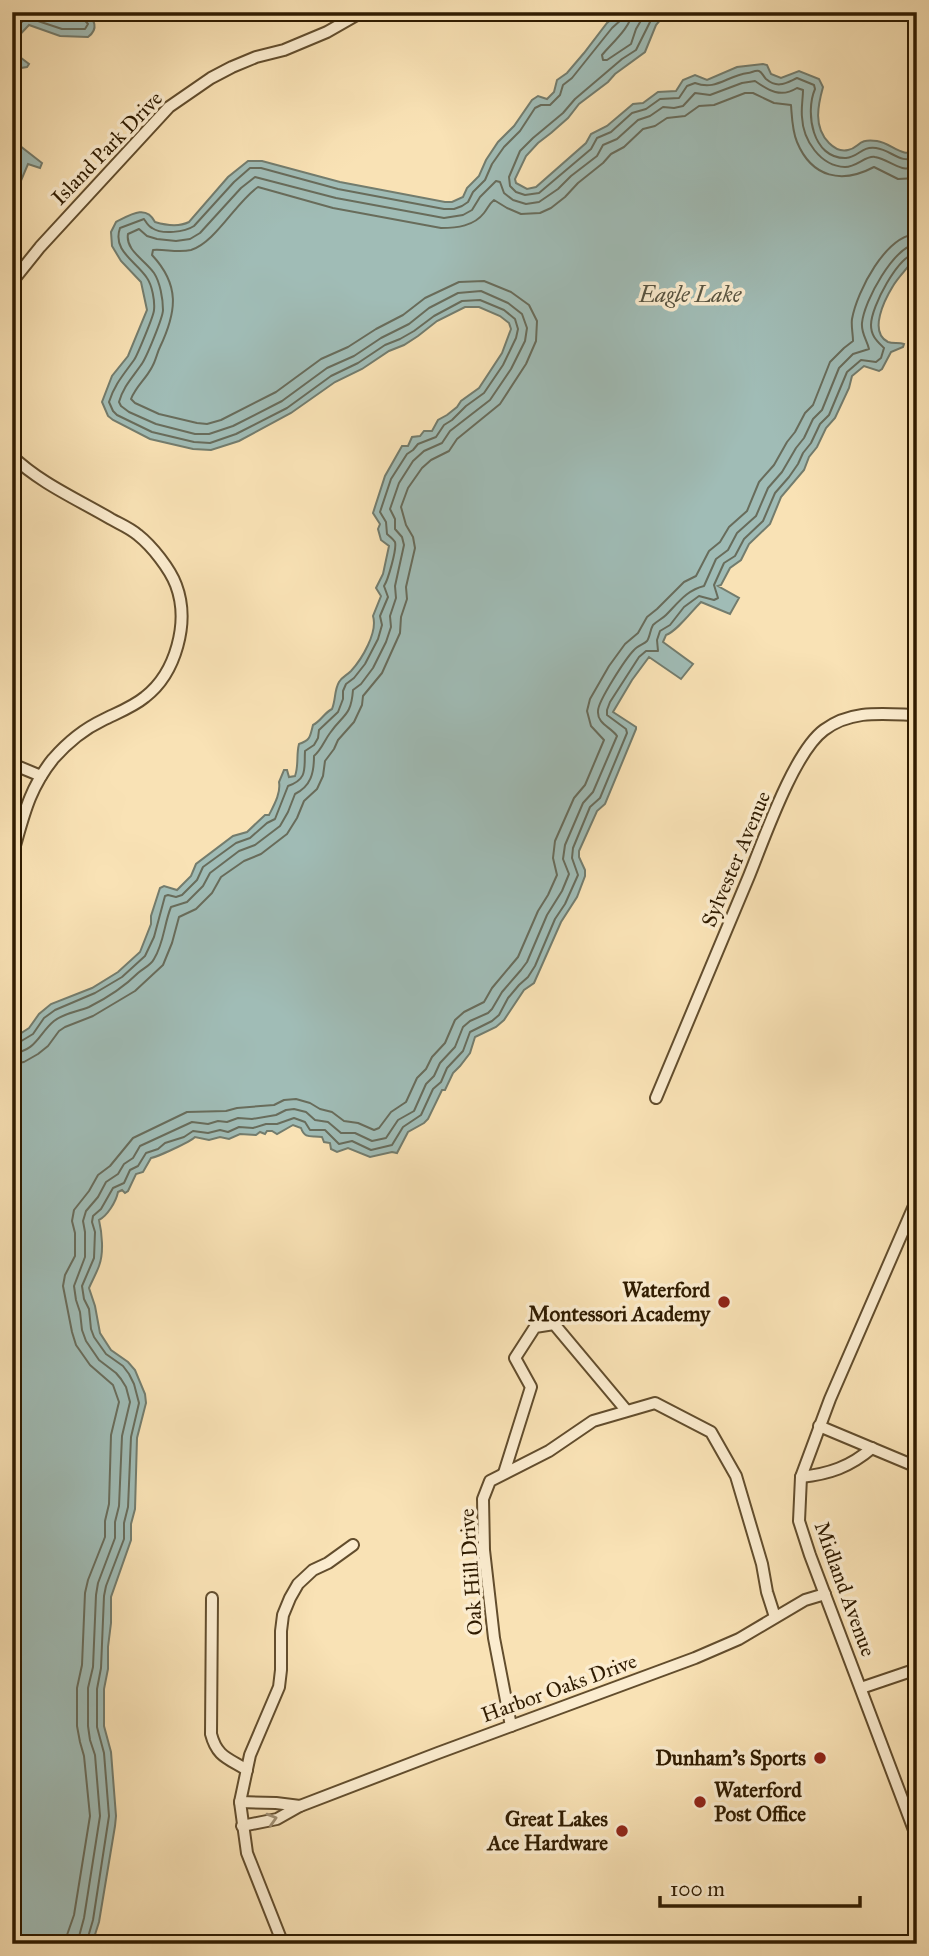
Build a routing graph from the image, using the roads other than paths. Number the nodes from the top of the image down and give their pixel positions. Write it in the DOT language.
graph roads {
  1 [pos="362,12"];
  2 [pos="12,282"];
  3 [pos="12,456"];
  4 [pos="917,715"];
  5 [pos="12,764"];
  6 [pos="41,776"];
  7 [pos="12,856"];
  8 [pos="656,1098"];
  9 [pos="917,1199"];
  10 [pos="626,1410"];
  11 [pos="819,1426"];
  12 [pos="872,1448"];
  13 [pos="917,1467"];
  14 [pos="504,1473"];
  15 [pos="801,1477"];
  16 [pos="353,1545"];
  17 [pos="825,1594"];
  18 [pos="212,1598"];
  19 [pos="775,1617"];
  20 [pos="917,1669"];
  21 [pos="861,1688"];
  22 [pos="511,1726"];
  23 [pos="247,1770"];
  24 [pos="240,1802"];
  25 [pos="300,1806"];
  26 [pos="242,1826"];
  27 [pos="917,1838"];
  28 [pos="283,1944"];
  1 -- 2 [label="street, Island Park Drive"];
  3 -- 6 [label="street"];
  4 -- 8 [label="street, Sylvester Avenue"];
  5 -- 6 [label="street"];
  6 -- 7 [label="street"];
  9 -- 11 [label="street, Midland Avenue"];
  10 -- 14 [label="street, Oak Hill Drive"];
  10 -- 14 [label="street"];
  10 -- 19 [label="street, Oak Hill Drive"];
  11 -- 12 [label="street"];
  11 -- 15 [label="street, Midland Avenue"];
  12 -- 13 [label="street"];
  12 -- 15 [label="street"];
  14 -- 22 [label="street, Oak Hill Drive"];
  15 -- 17 [label="street, Midland Avenue"];
  16 -- 23 [label="street"];
  17 -- 19 [label="street, Harbor Oaks Drive"];
  17 -- 21 [label="street, Midland Avenue"];
  18 -- 23 [label="street"];
  19 -- 22 [label="street, Harbor Oaks Drive"];
  20 -- 21 [label="street"];
  21 -- 27 [label="street, Midland Avenue"];
  22 -- 25 [label="street, Harbor Oaks Drive"];
  23 -- 24 [label="street"];
  24 -- 25 [label="street"];
  24 -- 26 [label="street"];
  26 -- 25 [label="street, Harbor Oaks Drive, one-way"];
  26 -- 28 [label="street"];
}
